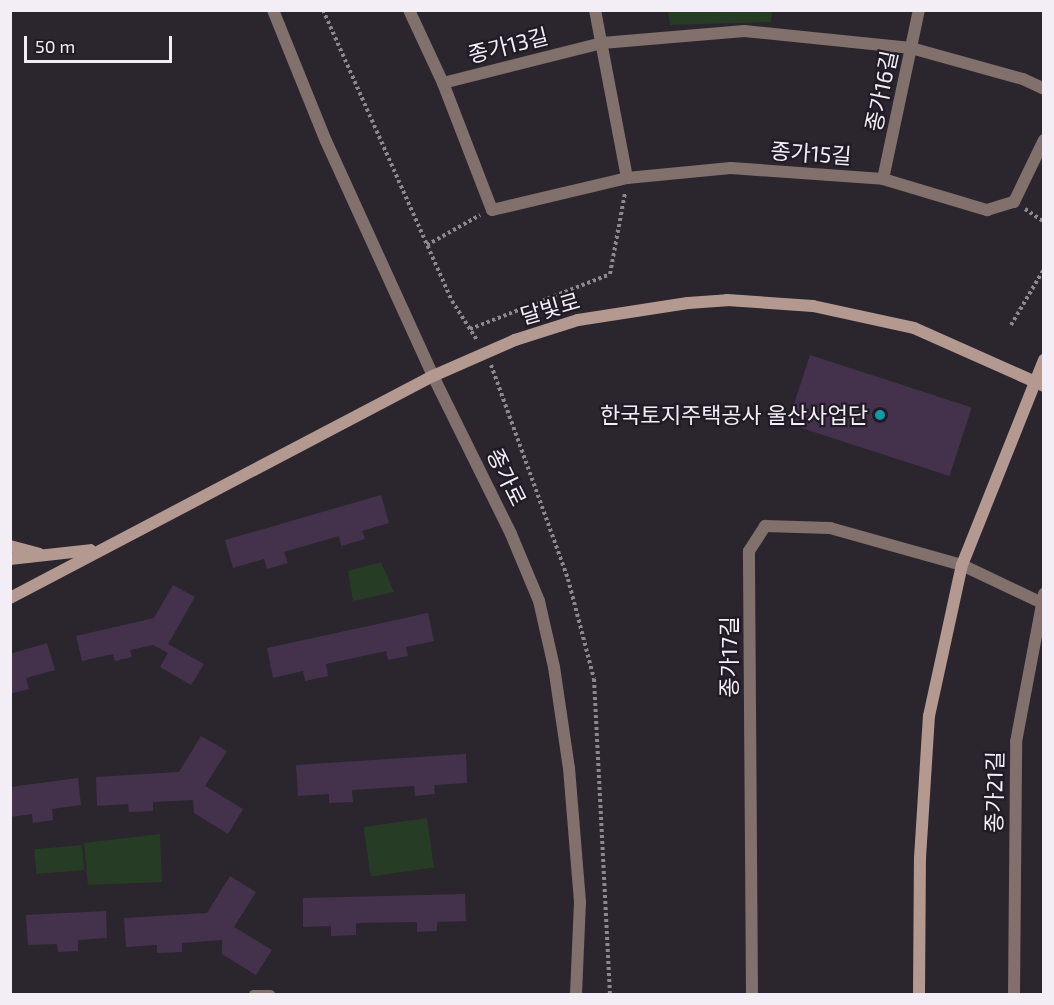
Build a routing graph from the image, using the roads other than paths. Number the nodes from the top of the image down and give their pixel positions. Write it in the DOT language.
graph roads {
  1 [pos="273,10"];
  2 [pos="409,10"];
  3 [pos="595,10"];
  4 [pos="919,10"];
  5 [pos="602,43"];
  6 [pos="911,48"];
  7 [pos="443,83"];
  8 [pos="1044,89"];
  9 [pos="1044,140"];
  10 [pos="627,178"];
  11 [pos="883,179"];
  12 [pos="1044,360"];
  13 [pos="433,376"];
  14 [pos="1039,383"];
  15 [pos="10,546"];
  16 [pos="101,548"];
  17 [pos="49,557"];
  18 [pos="10,559"];
  19 [pos="962,565"];
  20 [pos="10,598"];
  21 [pos="1042,598"];
  22 [pos="253,994"];
  23 [pos="270,994"];
  24 [pos="576,994"];
  25 [pos="752,994"];
  26 [pos="919,994"];
  27 [pos="1014,994"];
  1 -- 13 [label="street, 종가로"];
  2 -- 7 [label="street"];
  3 -- 5 [label="street"];
  4 -- 6 [label="street, 종가16길"];
  5 -- 6 [label="street, 종가13길"];
  5 -- 7 [label="street, 종가13길"];
  5 -- 10 [label="street"];
  6 -- 8 [label="street, 종가13길"];
  6 -- 11 [label="street, 종가16길"];
  7 -- 10 [label="street, 종가15길"];
  9 -- 11 [label="street, 종가15길"];
  10 -- 11 [label="street, 종가15길"];
  12 -- 14 [label="main road"];
  13 -- 14 [label="main road, 달빛로"];
  13 -- 16 [label="main road, 달빛로"];
  13 -- 24 [label="street, 종가로"];
  14 -- 19 [label="main road"];
  15 -- 17 [label="main road"];
  16 -- 17 [label="main road, 달빛로"];
  16 -- 20 [label="main road, 달빛로"];
  17 -- 18 [label="main road, 달빛로"];
  19 -- 21 [label="street"];
  19 -- 25 [label="street, 종가17길"];
  19 -- 26 [label="main road"];
  21 -- 27 [label="street, 종가21길"];
  22 -- 23 [label="lane"];
}
